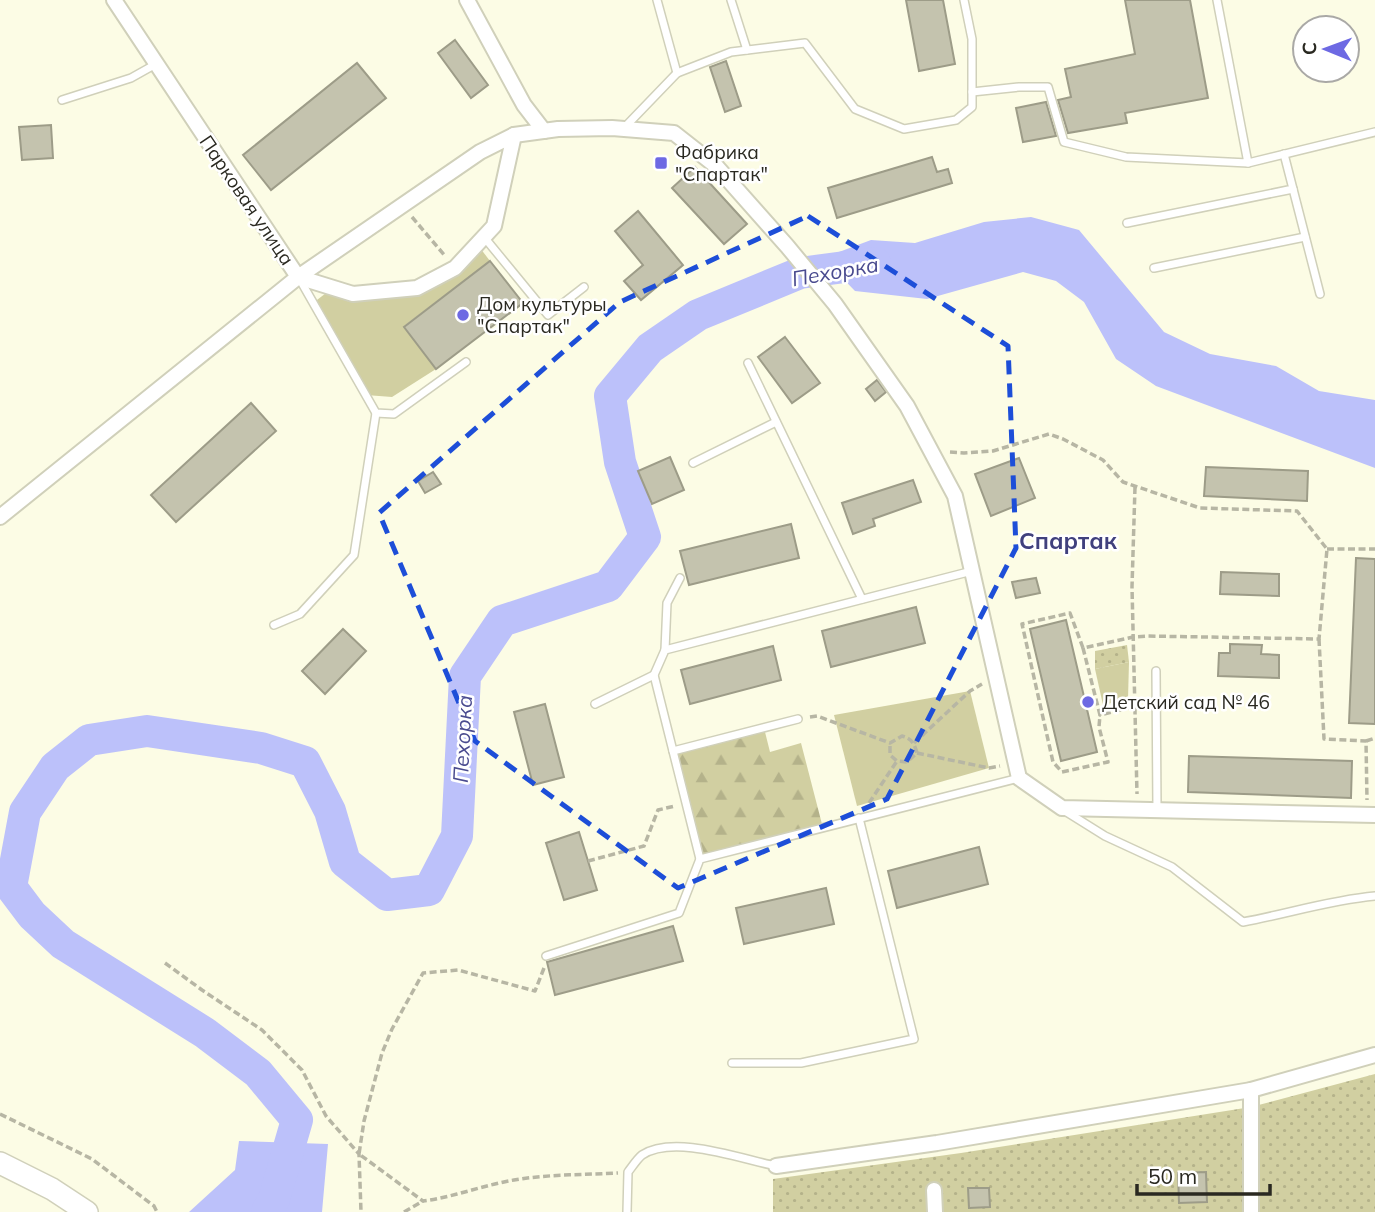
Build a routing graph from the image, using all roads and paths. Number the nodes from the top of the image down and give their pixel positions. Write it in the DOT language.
graph roads {
  1 [pos="114,0"];
  2 [pos="467,0"];
  3 [pos="657,0"];
  4 [pos="731,0"];
  5 [pos="964,0"];
  6 [pos="1217,0"];
  7 [pos="747,50"];
  8 [pos="156,64"];
  9 [pos="677,73"];
  10 [pos="972,92"];
  11 [pos="62,100"];
  12 [pos="624,129"];
  13 [pos="544,131"];
  14 [pos="1375,132"];
  15 [pos="514,135"];
  16 [pos="1284,154"];
  17 [pos="1248,163"];
  18 [pos="1293,188"];
  19 [pos="402,204"];
  20 [pos="1127,223"];
  21 [pos="484,237"];
  22 [pos="1305,237"];
  23 [pos="455,268"];
  24 [pos="1154,268"];
  25 [pos="298,277"];
  26 [pos="584,287"];
  27 [pos="1320,294"];
  28 [pos="466,362"];
  29 [pos="748,363"];
  30 [pos="376,414"];
  31 [pos="776,422"];
  32 [pos="926,442"];
  33 [pos="693,463"];
  34 [pos="1135,486"];
  35 [pos="0,517"];
  36 [pos="1327,549"];
  37 [pos="1375,549"];
  38 [pos="972,571"];
  39 [pos="680,578"];
  40 [pos="862,599"];
  41 [pos="274,625"];
  42 [pos="1133,637"];
  43 [pos="1319,639"];
  44 [pos="1083,648"];
  45 [pos="665,650"];
  46 [pos="1156,671"];
  47 [pos="654,675"];
  48 [pos="970,691"];
  49 [pos="595,704"];
  50 [pos="1128,708"];
  51 [pos="1100,715"];
  52 [pos="798,719"];
  53 [pos="1375,738"];
  54 [pos="1366,741"];
  55 [pos="890,743"];
  56 [pos="914,743"];
  57 [pos="673,751"];
  58 [pos="917,753"];
  59 [pos="897,761"];
  60 [pos="1016,762"];
  61 [pos="1019,778"];
  62 [pos="686,804"];
  63 [pos="1062,808"];
  64 [pos="1137,810"];
  65 [pos="1157,810"];
  66 [pos="1371,815"];
  67 [pos="859,818"];
  68 [pos="701,859"];
  69 [pos="588,861"];
  70 [pos="1375,896"];
  71 [pos="546,956"];
  72 [pos="165,963"];
  73 [pos="1375,1055"];
  74 [pos="732,1063"];
  75 [pos="1251,1090"];
  76 [pos="0,1114"];
  77 [pos="359,1154"];
  78 [pos="0,1163"];
  79 [pos="776,1166"];
  80 [pos="628,1172"];
  81 [pos="934,1190"];
  82 [pos="423,1201"];
  83 [pos="87,1212"];
  84 [pos="157,1212"];
  85 [pos="361,1212"];
  86 [pos="404,1212"];
  87 [pos="627,1212"];
  88 [pos="935,1212"];
  89 [pos="1251,1212"];
  1 -- 8 [label="street, Парковая улица"];
  2 -- 13 [label="street"];
  3 -- 9 [label="lane"];
  4 -- 7 [label="lane"];
  5 -- 10 [label="lane"];
  6 -- 17 [label="lane"];
  7 -- 9 [label="lane"];
  7 -- 10 [label="lane"];
  8 -- 11 [label="lane"];
  8 -- 25 [label="street, Парковая улица"];
  9 -- 12 [label="lane"];
  10 -- 17 [label="lane"];
  12 -- 13 [label="street"];
  12 -- 32 [label="street"];
  13 -- 15 [label="street"];
  14 -- 16 [label="lane"];
  15 -- 19 [label="street"];
  15 -- 21 [label="street, Парковая улица"];
  16 -- 17 [label="lane"];
  16 -- 18 [label="lane"];
  18 -- 20 [label="lane"];
  18 -- 22 [label="lane"];
  19 -- 23 [label="path"];
  19 -- 25 [label="street"];
  21 -- 23 [label="street, Парковая улица"];
  21 -- 26 [label="lane"];
  22 -- 24 [label="lane"];
  22 -- 27 [label="lane"];
  23 -- 25 [label="street, Парковая улица"];
  25 -- 30 [label="lane"];
  25 -- 35 [label="street"];
  28 -- 30 [label="lane"];
  29 -- 31 [label="lane"];
  30 -- 41 [label="lane"];
  31 -- 33 [label="lane"];
  31 -- 40 [label="lane"];
  32 -- 34 [label="path"];
  32 -- 38 [label="street"];
  34 -- 36 [label="path"];
  34 -- 42 [label="path"];
  36 -- 37 [label="path"];
  36 -- 43 [label="path"];
  38 -- 40 [label="lane"];
  38 -- 60 [label="street"];
  39 -- 45 [label="lane"];
  40 -- 45 [label="lane"];
  42 -- 43 [label="path"];
  42 -- 44 [label="path"];
  42 -- 64 [label="path"];
  43 -- 54 [label="path"];
  44 -- 51 [label="path"];
  44 -- 51 [label="path"];
  45 -- 47 [label="lane"];
  46 -- 65 [label="lane"];
  47 -- 49 [label="lane"];
  47 -- 57 [label="lane"];
  48 -- 56 [label="path"];
  50 -- 51 [label="path"];
  52 -- 55 [label="path"];
  52 -- 57 [label="lane"];
  53 -- 54 [label="path"];
  54 -- 66 [label="path"];
  55 -- 56 [label="path"];
  55 -- 59 [label="path"];
  56 -- 58 [label="path"];
  57 -- 62 [label="lane"];
  58 -- 59 [label="path"];
  58 -- 60 [label="path"];
  59 -- 67 [label="path"];
  60 -- 61 [label="street"];
  61 -- 63 [label="street"];
  61 -- 67 [label="lane"];
  62 -- 68 [label="lane"];
  62 -- 69 [label="path"];
  63 -- 64 [label="street"];
  63 -- 70 [label="lane"];
  64 -- 65 [label="street"];
  65 -- 66 [label="street"];
  67 -- 68 [label="lane"];
  67 -- 74 [label="lane"];
  68 -- 71 [label="lane"];
  71 -- 77 [label="path"];
  72 -- 77 [label="path"];
  73 -- 75 [label="street"];
  75 -- 79 [label="street"];
  75 -- 89 [label="street"];
  76 -- 84 [label="path"];
  77 -- 82 [label="path"];
  77 -- 85 [label="path"];
  78 -- 83 [label="main road"];
  79 -- 80 [label="lane"];
  80 -- 82 [label="path"];
  80 -- 87 [label="lane"];
  81 -- 88 [label="street"];
  82 -- 86 [label="path"];
}
